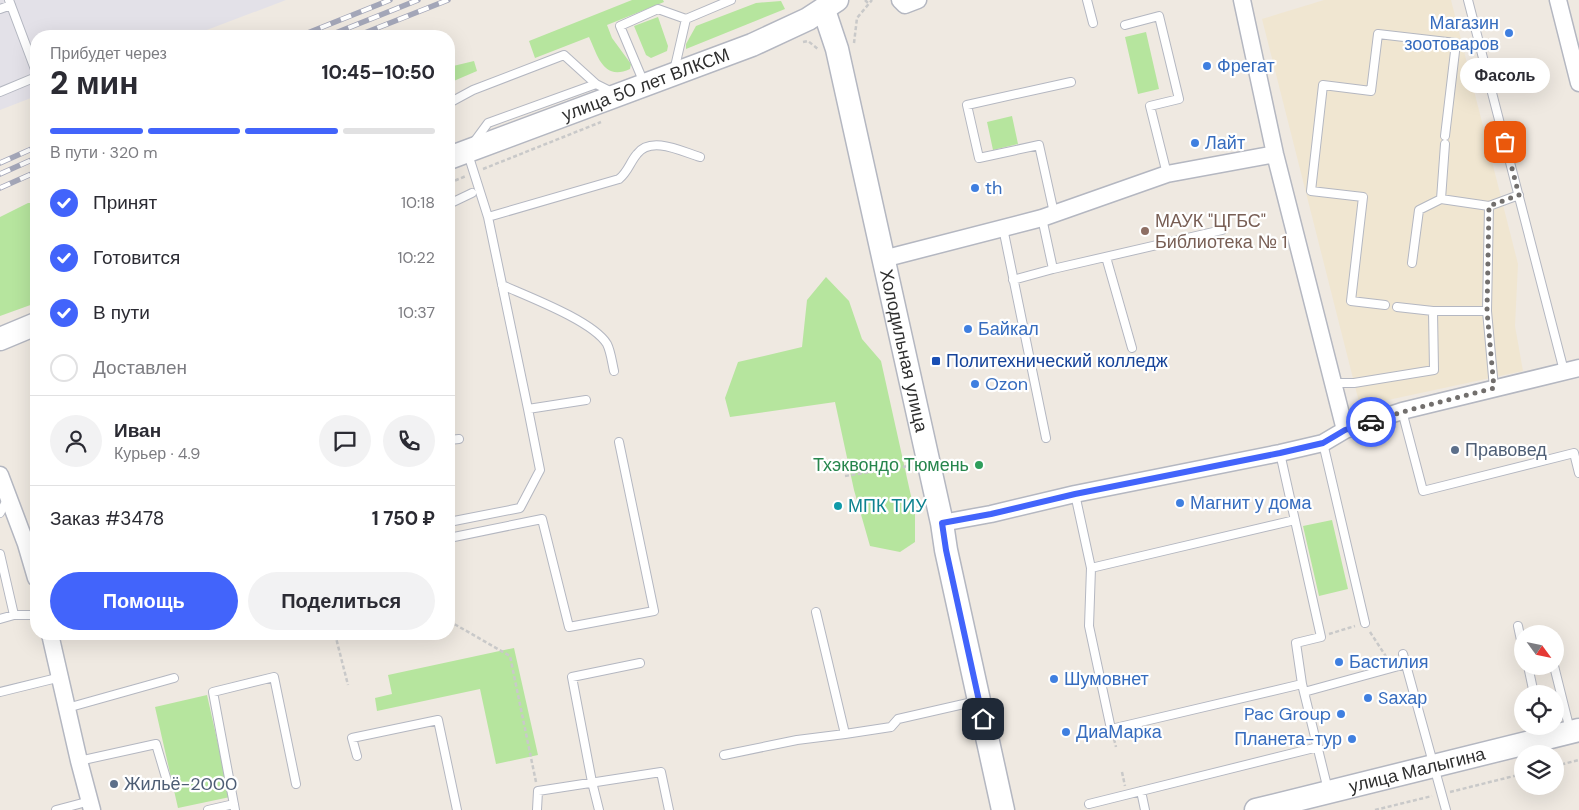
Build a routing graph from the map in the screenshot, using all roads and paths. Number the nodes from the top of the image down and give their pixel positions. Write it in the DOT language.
graph roads {
  1 [pos="731,0"];
  2 [pos="865,0"];
  3 [pos="872,0"];
  4 [pos="900,0"];
  5 [pos="918,0"];
  6 [pos="1087,0"];
  7 [pos="1242,0"];
  8 [pos="1468,0"];
  9 [pos="1558,0"];
  10 [pos="10,2"];
  11 [pos="869,4"];
  12 [pos="826,5"];
  13 [pos="0,9"];
  14 [pos="686,20"];
  15 [pos="1092,23"];
  16 [pos="1124,25"];
  17 [pos="799,42"];
  18 [pos="836,49"];
  19 [pos="30,56"];
  20 [pos="673,75"];
  21 [pos="30,80"];
  22 [pos="1071,82"];
  23 [pos="1579,83"];
  24 [pos="596,84"];
  25 [pos="645,86"];
  26 [pos="0,92"];
  27 [pos="619,95"];
  28 [pos="455,99"];
  29 [pos="604,121"];
  30 [pos="1275,154"];
  31 [pos="458,155"];
  32 [pos="700,157"];
  33 [pos="474,173"];
  34 [pos="1167,174"];
  35 [pos="455,181"];
  36 [pos="472,193"];
  37 [pos="1519,195"];
  38 [pos="1441,199"];
  39 [pos="455,201"];
  40 [pos="1489,206"];
  41 [pos="1048,216"];
  42 [pos="488,217"];
  43 [pos="1003,228"];
  44 [pos="1222,230"];
  45 [pos="1106,257"];
  46 [pos="883,260"];
  47 [pos="1412,263"];
  48 [pos="1053,270"];
  49 [pos="1013,280"];
  50 [pos="502,285"];
  51 [pos="1385,305"];
  52 [pos="1397,306"];
  53 [pos="1433,311"];
  54 [pos="1487,311"];
  55 [pos="30,326"];
  56 [pos="0,339"];
  57 [pos="1132,348"];
  58 [pos="1572,369"];
  59 [pos="614,371"];
  60 [pos="1333,383"];
  61 [pos="1494,388"];
  62 [pos="586,400"];
  63 [pos="528,409"];
  64 [pos="1402,412"];
  65 [pos="1345,430"];
  66 [pos="1046,438"];
  67 [pos="455,439"];
  68 [pos="459,439"];
  69 [pos="619,442"];
  70 [pos="1323,443"];
  71 [pos="1280,453"];
  72 [pos="909,466"];
  73 [pos="1579,473"];
  74 [pos="0,475"];
  75 [pos="845,476"];
  76 [pos="1075,494"];
  77 [pos="8,496"];
  78 [pos="0,513"];
  79 [pos="1295,520"];
  80 [pos="455,521"];
  81 [pos="942,523"];
  82 [pos="455,537"];
  83 [pos="0,554"];
  84 [pos="30,558"];
  85 [pos="1091,568"];
  86 [pos="816,612"];
  87 [pos="14,615"];
  88 [pos="30,615"];
  89 [pos="0,619"];
  90 [pos="1365,623"];
  91 [pos="455,624"];
  92 [pos="1321,636"];
  93 [pos="51,640"];
  94 [pos="337,640"];
  95 [pos="1403,654"];
  96 [pos="640,663"];
  97 [pos="1406,664"];
  98 [pos="1557,675"];
  99 [pos="60,677"];
  100 [pos="174,678"];
  101 [pos="348,685"];
  102 [pos="1303,688"];
  103 [pos="0,692"];
  104 [pos="979,701"];
  105 [pos="67,708"];
  106 [pos="1575,731"];
  107 [pos="845,734"];
  108 [pos="1318,747"];
  109 [pos="724,755"];
  110 [pos="357,756"];
  111 [pos="1579,760"];
  112 [pos="79,761"];
  113 [pos="1564,764"];
  114 [pos="1435,766"];
  115 [pos="167,780"];
  116 [pos="592,782"];
  117 [pos="296,784"];
  118 [pos="538,790"];
  119 [pos="1141,791"];
  120 [pos="1329,792"];
  121 [pos="1089,804"];
  122 [pos="91,806"];
  123 [pos="234,807"];
  124 [pos="56,810"];
  125 [pos="208,810"];
  126 [pos="456,810"];
  127 [pos="537,810"];
  128 [pos="599,810"];
  129 [pos="670,810"];
  130 [pos="1003,810"];
  131 [pos="1145,810"];
  132 [pos="1256,810"];
  133 [pos="1446,810"];
  1 -- 14 [label="lane"];
  2 -- 11 [label="path"];
  3 -- 11 [label="path"];
  4 -- 5 [label="street"];
  6 -- 15 [label="lane"];
  7 -- 30 [label="street"];
  8 -- 37 [label="lane"];
  9 -- 23 [label="street"];
  10 -- 13 [label="lane"];
  10 -- 19 [label="lane"];
  11 -- 18 [label="path"];
  12 -- 18 [label="street, Холодильная улица"];
  12 -- 20 [label="street, улица 50 лет ВЛКСМ"];
  14 -- 20 [label="lane"];
  14 -- 25 [label="lane"];
  16 -- 34 [label="lane"];
  17 -- 18 [label="path"];
  18 -- 46 [label="street, Холодильная улица"];
  20 -- 25 [label="street, улица 50 лет ВЛКСМ"];
  21 -- 26 [label="lane"];
  22 -- 41 [label="lane"];
  24 -- 27 [label="lane"];
  24 -- 28 [label="lane"];
  24 -- 31 [label="lane"];
  25 -- 27 [label="street, улица 50 лет ВЛКСМ"];
  27 -- 31 [label="street, улица 50 лет ВЛКСМ"];
  29 -- 33 [label="path"];
  30 -- 34 [label="street"];
  30 -- 60 [label="street"];
  31 -- 33 [label="lane"];
  32 -- 42 [label="lane"];
  33 -- 35 [label="path"];
  33 -- 42 [label="lane"];
  34 -- 41 [label="street"];
  36 -- 39 [label="lane"];
  37 -- 40 [label="lane"];
  37 -- 58 [label="lane"];
  38 -- 40 [label="lane"];
  38 -- 47 [label="lane"];
  38 -- 51 [label="lane"];
  40 -- 54 [label="lane"];
  41 -- 43 [label="street"];
  41 -- 48 [label="lane"];
  42 -- 50 [label="lane"];
  43 -- 46 [label="street"];
  43 -- 49 [label="lane"];
  44 -- 45 [label="lane"];
  45 -- 48 [label="lane"];
  45 -- 57 [label="lane"];
  46 -- 81 [label="street, Холодильная улица"];
  48 -- 49 [label="lane"];
  49 -- 66 [label="lane"];
  50 -- 59 [label="lane"];
  50 -- 63 [label="lane"];
  52 -- 53 [label="lane"];
  53 -- 54 [label="lane"];
  53 -- 60 [label="lane"];
  54 -- 61 [label="lane"];
  55 -- 56 [label="street"];
  58 -- 61 [label="street"];
  60 -- 65 [label="street"];
  61 -- 64 [label="street"];
  62 -- 63 [label="lane"];
  63 -- 80 [label="lane"];
  64 -- 65 [label="street"];
  64 -- 73 [label="lane"];
  65 -- 70 [label="street"];
  67 -- 68 [label="lane"];
  69 -- 82 [label="lane"];
  70 -- 71 [label="street"];
  70 -- 90 [label="lane"];
  71 -- 76 [label="street"];
  71 -- 79 [label="lane"];
  72 -- 75 [label="path"];
  74 -- 77 [label="street"];
  76 -- 81 [label="street"];
  76 -- 85 [label="lane"];
  77 -- 78 [label="lane"];
  77 -- 84 [label="street"];
  79 -- 85 [label="lane"];
  79 -- 92 [label="lane"];
  81 -- 104 [label="street, Холодильная улица"];
  83 -- 87 [label="lane"];
  85 -- 102 [label="lane"];
  86 -- 107 [label="lane"];
  87 -- 88 [label="lane"];
  87 -- 89 [label="lane"];
  90 -- 92 [label="path"];
  90 -- 95 [label="path"];
  91 -- 118 [label="path"];
  92 -- 102 [label="lane"];
  93 -- 99 [label="street"];
  94 -- 101 [label="path"];
  95 -- 97 [label="lane"];
  96 -- 116 [label="lane"];
  97 -- 102 [label="lane"];
  97 -- 114 [label="lane"];
  98 -- 106 [label="lane"];
  99 -- 103 [label="lane"];
  99 -- 105 [label="street"];
  100 -- 105 [label="lane"];
  102 -- 108 [label="lane"];
  104 -- 107 [label="lane"];
  104 -- 130 [label="street, Холодильная улица"];
  105 -- 112 [label="street"];
  106 -- 114 [label="street, улица Малыгина"];
  107 -- 109 [label="lane"];
  108 -- 119 [label="lane"];
  108 -- 120 [label="lane"];
  110 -- 126 [label="lane"];
  111 -- 113 [label="path"];
  112 -- 115 [label="lane"];
  112 -- 122 [label="street"];
  114 -- 120 [label="street, улица Малыгина"];
  114 -- 133 [label="lane"];
  116 -- 118 [label="lane"];
  116 -- 128 [label="lane"];
  116 -- 129 [label="lane"];
  117 -- 123 [label="lane"];
  118 -- 127 [label="lane"];
  119 -- 121 [label="lane"];
  119 -- 131 [label="lane"];
  120 -- 132 [label="street, улица Малыгина"];
  122 -- 124 [label="lane"];
  123 -- 125 [label="lane"];
}
